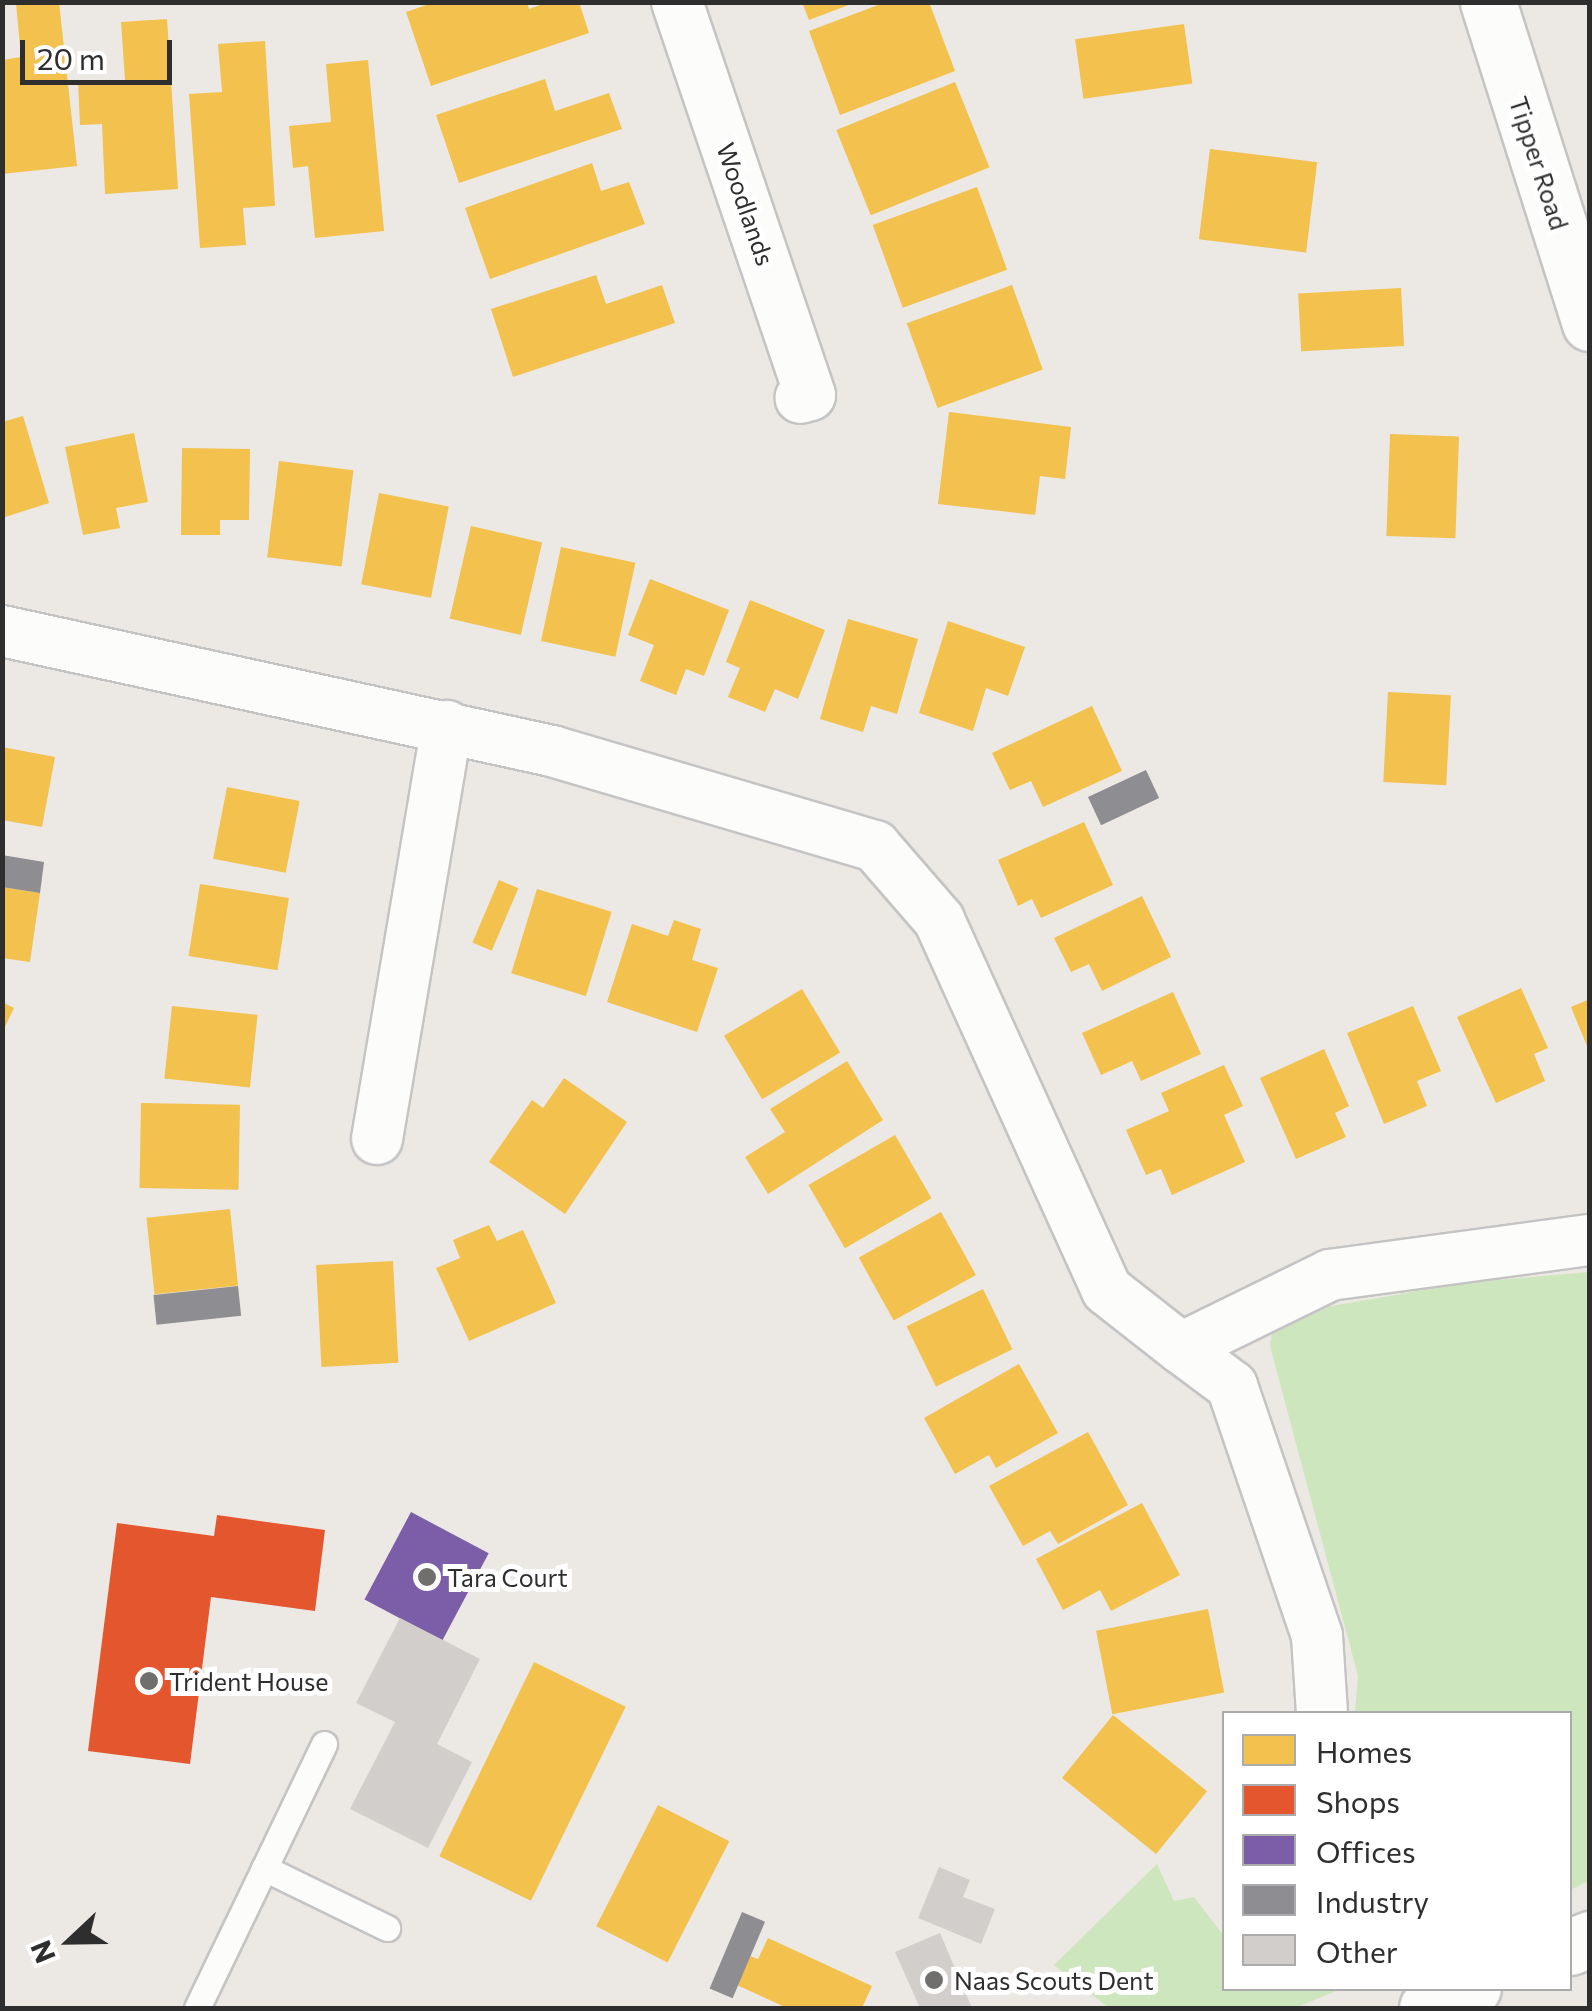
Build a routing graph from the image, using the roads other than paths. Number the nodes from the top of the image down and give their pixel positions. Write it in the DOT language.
graph roads {
  1 [pos="677,2"];
  2 [pos="1488,2"];
  3 [pos="1590,323"];
  4 [pos="800,398"];
  5 [pos="2,631"];
  6 [pos="447,726"];
  7 [pos="377,1140"];
  8 [pos="1590,1240"];
  9 [pos="1181,1348"];
  10 [pos="1322,1711"];
  11 [pos="324,1744"];
  12 [pos="264,1868"];
  13 [pos="386,1928"];
  14 [pos="1466,1991"];
  15 [pos="202,2007"];
  16 [pos="1426,2008"];
  1 -- 4 [label="street, Woodlands"];
  2 -- 3 [label="street, Tipper Road"];
  5 -- 6 [label="street"];
  6 -- 7 [label="street"];
  6 -- 9 [label="street"];
  8 -- 9 [label="street"];
  9 -- 10 [label="street"];
  11 -- 12 [label="lane"];
  12 -- 13 [label="lane"];
  12 -- 15 [label="lane"];
  14 -- 16 [label="street"];
}
